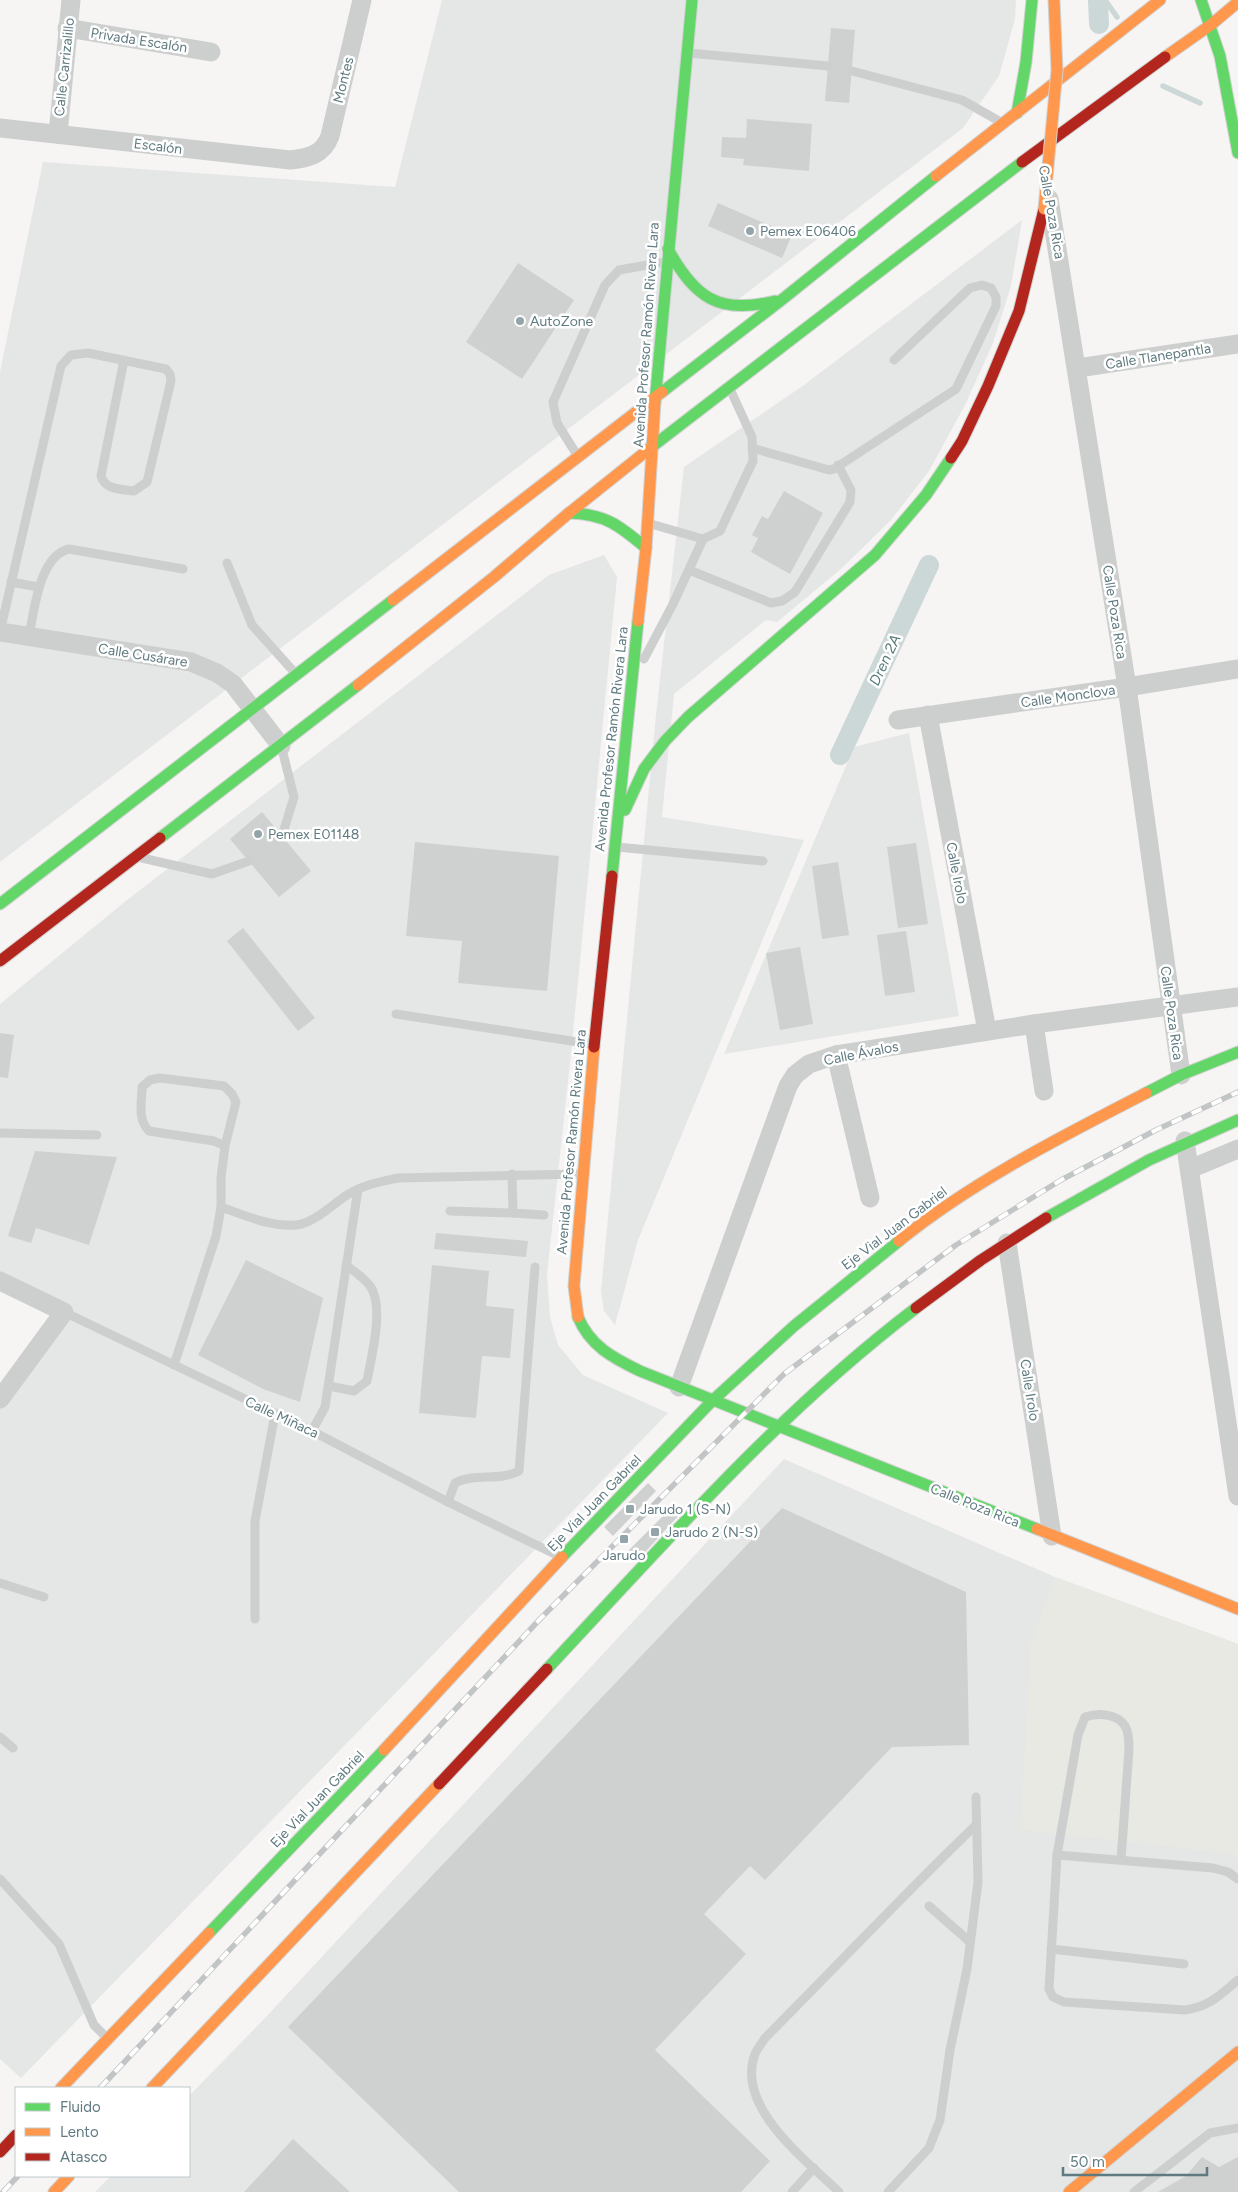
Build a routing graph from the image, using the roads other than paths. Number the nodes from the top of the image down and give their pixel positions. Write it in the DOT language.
graph roads {
  1 [pos="71,0"];
  2 [pos="362,0"];
  3 [pos="692,0"];
  4 [pos="1032,0"];
  5 [pos="1054,0"];
  6 [pos="1160,0"];
  7 [pos="1201,0"];
  8 [pos="1238,2"];
  9 [pos="1212,24"];
  10 [pos="67,28"];
  11 [pos="211,52"];
  12 [pos="687,53"];
  13 [pos="828,66"];
  14 [pos="852,71"];
  15 [pos="1017,113"];
  16 [pos="1003,124"];
  17 [pos="0,128"];
  18 [pos="58,134"];
  19 [pos="1041,149"];
  20 [pos="1238,153"];
  21 [pos="316,155"];
  22 [pos="668,248"];
  23 [pos="667,262"];
  24 [pos="784,298"];
  25 [pos="1238,344"];
  26 [pos="124,360"];
  27 [pos="894,360"];
  28 [pos="1078,368"];
  29 [pos="729,387"];
  30 [pos="656,395"];
  31 [pos="653,446"];
  32 [pos="752,448"];
  33 [pos="578,457"];
  34 [pos="838,465"];
  35 [pos="569,513"];
  36 [pos="647,523"];
  37 [pos="703,539"];
  38 [pos="646,548"];
  39 [pos="227,563"];
  40 [pos="183,569"];
  41 [pos="688,570"];
  42 [pos="11,582"];
  43 [pos="38,588"];
  44 [pos="0,632"];
  45 [pos="29,637"];
  46 [pos="1238,669"];
  47 [pos="297,675"];
  48 [pos="632,681"];
  49 [pos="1127,688"];
  50 [pos="252,710"];
  51 [pos="928,715"];
  52 [pos="898,720"];
  53 [pos="281,746"];
  54 [pos="617,824"];
  55 [pos="282,836"];
  56 [pos="615,846"];
  57 [pos="134,856"];
  58 [pos="249,861"];
  59 [pos="763,861"];
  60 [pos="0,904"];
  61 [pos="0,960"];
  62 [pos="1238,997"];
  63 [pos="1172,1006"];
  64 [pos="396,1014"];
  65 [pos="1034,1024"];
  66 [pos="986,1031"];
  67 [pos="594,1045"];
  68 [pos="1238,1052"];
  69 [pos="836,1055"];
  70 [pos="1181,1075"];
  71 [pos="1044,1091"];
  72 [pos="1238,1120"];
  73 [pos="0,1133"];
  74 [pos="96,1135"];
  75 [pos="1185,1142"];
  76 [pos="225,1146"];
  77 [pos="1238,1149"];
  78 [pos="1190,1169"];
  79 [pos="512,1174"];
  80 [pos="583,1174"];
  81 [pos="358,1189"];
  82 [pos="870,1198"];
  83 [pos="220,1207"];
  84 [pos="450,1211"];
  85 [pos="514,1213"];
  86 [pos="544,1214"];
  87 [pos="1007,1243"];
  88 [pos="346,1265"];
  89 [pos="535,1267"];
  90 [pos="0,1282"];
  91 [pos="64,1312"];
  92 [pos="174,1365"];
  93 [pos="329,1386"];
  94 [pos="679,1387"];
  95 [pos="0,1399"];
  96 [pos="712,1401"];
  97 [pos="275,1414"];
  98 [pos="778,1425"];
  99 [pos="312,1430"];
  100 [pos="1238,1496"];
  101 [pos="448,1502"];
  102 [pos="1052,1536"];
  103 [pos="562,1557"];
  104 [pos="0,1583"];
  105 [pos="44,1597"];
  106 [pos="1238,1610"];
  107 [pos="255,1619"];
  108 [pos="0,1737"];
  109 [pos="13,1748"];
  110 [pos="976,1797"];
  111 [pos="976,1825"];
  112 [pos="1058,1855"];
  113 [pos="1121,1860"];
  114 [pos="0,1879"];
  115 [pos="1238,1879"];
  116 [pos="929,1906"];
  117 [pos="970,1942"];
  118 [pos="1051,1950"];
  119 [pos="1184,1964"];
  120 [pos="1238,1980"];
  121 [pos="108,2039"];
  122 [pos="1238,2052"];
  123 [pos="62,2087"];
  124 [pos="153,2087"];
  125 [pos="1238,2128"];
  126 [pos="15,2137"];
  127 [pos="0,2152"];
  128 [pos="814,2168"];
  129 [pos="68,2177"];
  130 [pos="54,2192"];
  131 [pos="792,2192"];
  132 [pos="839,2192"];
  133 [pos="888,2192"];
  134 [pos="1069,2192"];
  135 [pos="1134,2192"];
  1 -- 10 [label="street, Calle Carrizalillo"];
  2 -- 21 [label="street, Montes"];
  3 -- 12 [label="main road, Avenida Profesor Ramón Rivera Lara"];
  4 -- 15 [label="main road"];
  5 -- 54 [label="main road, bridge"];
  6 -- 15 [label="main road"];
  7 -- 9 [label="main road"];
  8 -- 9 [label="main road"];
  9 -- 19 [label="main road"];
  9 -- 20 [label="main road"];
  10 -- 11 [label="street, Privada Escalón"];
  10 -- 18 [label="street, Calle Carrizalillo"];
  12 -- 13 [label="lane"];
  12 -- 22 [label="main road, Avenida Profesor Ramón Rivera Lara"];
  14 -- 16 [label="lane"];
  15 -- 16 [label="main road"];
  16 -- 24 [label="main road"];
  17 -- 18 [label="street, Escalón"];
  18 -- 21 [label="street, Escalón"];
  19 -- 28 [label="street, Calle Poza Rica"];
  19 -- 29 [label="main road"];
  22 -- 23 [label="main road, Avenida Profesor Ramón Rivera Lara"];
  22 -- 24 [label="main road"];
  23 -- 30 [label="main road, Avenida Profesor Ramón Rivera Lara"];
  23 -- 33 [label="lane"];
  24 -- 30 [label="main road"];
  25 -- 28 [label="street, Calle Tlanepantla"];
  26 -- 26 [label="lane"];
  26 -- 42 [label="lane"];
  27 -- 34 [label="lane"];
  28 -- 49 [label="street, Calle Poza Rica"];
  29 -- 31 [label="main road"];
  29 -- 32 [label="lane"];
  30 -- 31 [label="main road, Avenida Profesor Ramón Rivera Lara"];
  30 -- 33 [label="main road"];
  31 -- 35 [label="main road"];
  31 -- 36 [label="main road, Avenida Profesor Ramón Rivera Lara"];
  32 -- 34 [label="lane"];
  32 -- 37 [label="lane"];
  33 -- 47 [label="main road"];
  34 -- 41 [label="lane"];
  35 -- 38 [label="main road"];
  35 -- 53 [label="main road"];
  36 -- 37 [label="lane"];
  36 -- 38 [label="main road, Avenida Profesor Ramón Rivera Lara"];
  37 -- 41 [label="lane"];
  38 -- 48 [label="main road, Avenida Profesor Ramón Rivera Lara"];
  39 -- 47 [label="lane"];
  40 -- 43 [label="lane"];
  41 -- 48 [label="lane"];
  42 -- 43 [label="lane"];
  42 -- 44 [label="lane"];
  43 -- 45 [label="lane"];
  44 -- 45 [label="street, Calle Cusárare"];
  45 -- 50 [label="street, Calle Cusárare"];
  46 -- 49 [label="street, Calle Monclova"];
  47 -- 50 [label="main road"];
  48 -- 54 [label="main road, Avenida Profesor Ramón Rivera Lara"];
  49 -- 51 [label="street, Calle Monclova"];
  49 -- 63 [label="street, Calle Poza Rica"];
  50 -- 53 [label="street, Calle Cusárare"];
  50 -- 60 [label="main road"];
  51 -- 52 [label="street, Calle Monclova"];
  51 -- 66 [label="street, Calle Irolo"];
  53 -- 55 [label="lane"];
  53 -- 57 [label="main road"];
  54 -- 56 [label="main road, Avenida Profesor Ramón Rivera Lara"];
  56 -- 59 [label="lane"];
  56 -- 67 [label="main road, Avenida Profesor Ramón Rivera Lara"];
  57 -- 58 [label="lane"];
  57 -- 61 [label="main road"];
  62 -- 63 [label="street, Calle Ávalos"];
  63 -- 65 [label="street, Calle Ávalos"];
  63 -- 70 [label="street, Calle Poza Rica"];
  64 -- 67 [label="lane"];
  65 -- 66 [label="street, Calle Ávalos"];
  65 -- 71 [label="street"];
  66 -- 69 [label="street, Calle Ávalos"];
  67 -- 80 [label="main road, Avenida Profesor Ramón Rivera Lara"];
  68 -- 70 [label="main road, Eje Vial Juan Gabriel"];
  69 -- 82 [label="street"];
  69 -- 94 [label="street, Calle Ávalos"];
  70 -- 96 [label="main road, Eje Vial Juan Gabriel"];
  72 -- 75 [label="main road"];
  73 -- 74 [label="lane"];
  75 -- 78 [label="street"];
  75 -- 87 [label="main road"];
  76 -- 76 [label="lane"];
  76 -- 83 [label="lane"];
  77 -- 78 [label="street"];
  78 -- 100 [label="street"];
  79 -- 80 [label="lane"];
  79 -- 81 [label="lane"];
  79 -- 85 [label="lane"];
  80 -- 94 [label="main road, Avenida Profesor Ramón Rivera Lara"];
  81 -- 83 [label="lane"];
  81 -- 88 [label="lane"];
  83 -- 92 [label="lane"];
  84 -- 85 [label="lane"];
  85 -- 86 [label="lane"];
  87 -- 98 [label="main road"];
  87 -- 102 [label="street, Calle Irolo"];
  88 -- 93 [label="lane"];
  88 -- 93 [label="lane"];
  89 -- 101 [label="lane"];
  90 -- 91 [label="street, Calle Miñaca"];
  91 -- 92 [label="lane, Calle Miñaca"];
  91 -- 95 [label="street"];
  92 -- 97 [label="lane, Calle Miñaca"];
  93 -- 99 [label="lane"];
  94 -- 96 [label="main road, Avenida Profesor Ramón Rivera Lara"];
  96 -- 98 [label="main road, Calle Poza Rica"];
  96 -- 103 [label="main road, Eje Vial Juan Gabriel"];
  97 -- 99 [label="lane, Calle Miñaca"];
  97 -- 107 [label="lane"];
  98 -- 102 [label="main road, Calle Poza Rica"];
  98 -- 124 [label="main road"];
  99 -- 101 [label="lane, Calle Miñaca"];
  101 -- 103 [label="lane, Calle Miñaca"];
  102 -- 106 [label="main road, Calle Poza Rica"];
  103 -- 121 [label="main road, Eje Vial Juan Gabriel"];
  104 -- 105 [label="lane"];
  108 -- 109 [label="lane"];
  110 -- 111 [label="lane"];
  111 -- 117 [label="lane"];
  111 -- 128 [label="lane"];
  112 -- 113 [label="lane"];
  112 -- 113 [label="lane"];
  112 -- 118 [label="lane"];
  113 -- 115 [label="lane"];
  114 -- 121 [label="lane"];
  116 -- 117 [label="lane"];
  117 -- 133 [label="lane"];
  118 -- 119 [label="lane"];
  118 -- 120 [label="lane"];
  121 -- 123 [label="main road, Eje Vial Juan Gabriel"];
  122 -- 134 [label="main road"];
  125 -- 135 [label="lane"];
  126 -- 127 [label="main road"];
  128 -- 131 [label="lane"];
  128 -- 132 [label="lane"];
  129 -- 130 [label="main road"];
}
